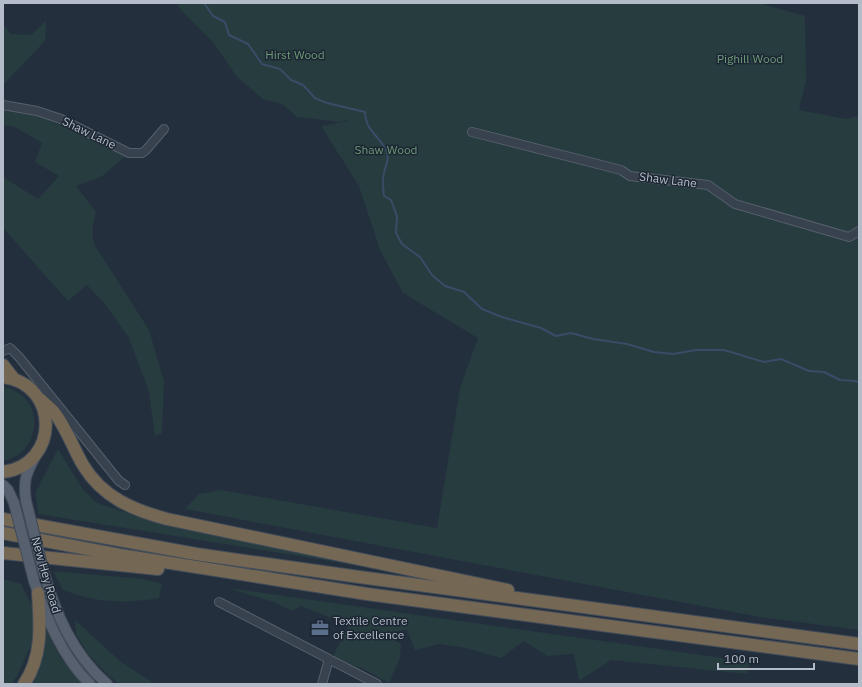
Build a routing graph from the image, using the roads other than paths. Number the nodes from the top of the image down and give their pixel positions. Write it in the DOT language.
graph roads {
  1 [pos="3,105"];
  2 [pos="164,129"];
  3 [pos="472,132"];
  4 [pos="859,231"];
  5 [pos="3,351"];
  6 [pos="3,365"];
  7 [pos="8,378"];
  8 [pos="40,399"];
  9 [pos="37,453"];
  10 [pos="3,472"];
  11 [pos="3,485"];
  12 [pos="125,485"];
  13 [pos="3,519"];
  14 [pos="3,534"];
  15 [pos="3,553"];
  16 [pos="271,580"];
  17 [pos="38,593"];
  18 [pos="219,602"];
  19 [pos="608,610"];
  20 [pos="859,644"];
  21 [pos="329,659"];
  22 [pos="859,659"];
  23 [pos="24,684"];
  24 [pos="90,684"];
  25 [pos="107,684"];
  26 [pos="322,684"];
  27 [pos="377,684"];
  1 -- 2 [label="street, Shaw Lane"];
  3 -- 4 [label="street, Shaw Lane"];
  5 -- 12 [label="street"];
  6 -- 7 [label="highway"];
  7 -- 8 [label="highway"];
  8 -- 9 [label="highway"];
  8 -- 19 [label="highway"];
  9 -- 10 [label="highway"];
  9 -- 25 [label="main road, New Hey Road, bridge"];
  11 -- 17 [label="main road, New Hey Road, bridge"];
  13 -- 19 [label="highway"];
  14 -- 16 [label="highway"];
  15 -- 16 [label="highway"];
  16 -- 22 [label="highway"];
  17 -- 23 [label="highway"];
  17 -- 24 [label="main road, New Hey Road"];
  18 -- 21 [label="street"];
  19 -- 20 [label="highway"];
  21 -- 26 [label="street"];
  21 -- 27 [label="street"];
}
